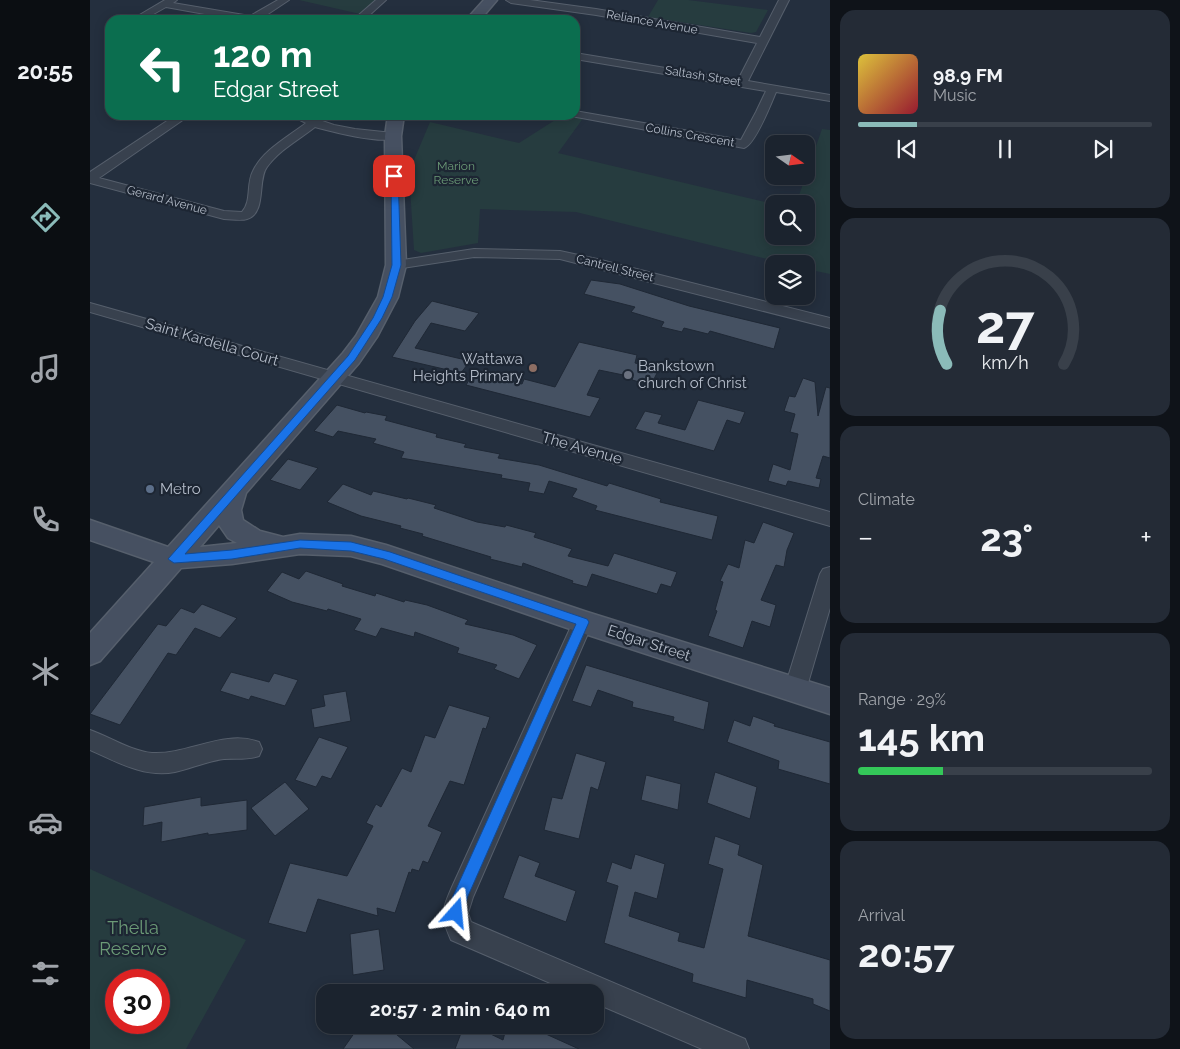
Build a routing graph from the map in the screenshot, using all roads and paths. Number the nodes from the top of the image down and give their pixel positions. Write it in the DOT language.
graph roads {
  1 [pos="284,0"];
  2 [pos="381,0"];
  3 [pos="491,0"];
  4 [pos="511,0"];
  5 [pos="604,0"];
  6 [pos="784,0"];
  7 [pos="168,2"];
  8 [pos="596,12"];
  9 [pos="145,15"];
  10 [pos="229,15"];
  11 [pos="261,15"];
  12 [pos="364,15"];
  13 [pos="478,15"];
  14 [pos="764,41"];
  15 [pos="580,57"];
  16 [pos="742,83"];
  17 [pos="772,88"];
  18 [pos="830,98"];
  19 [pos="580,115"];
  20 [pos="177,120"];
  21 [pos="307,120"];
  22 [pos="395,120"];
  23 [pos="313,123"];
  24 [pos="392,136"];
  25 [pos="90,179"];
  26 [pos="245,216"];
  27 [pos="256,225"];
  28 [pos="396,265"];
  29 [pos="90,308"];
  30 [pos="830,324"];
  31 [pos="334,378"];
  32 [pos="234,491"];
  33 [pos="830,519"];
  34 [pos="90,530"];
  35 [pos="285,546"];
  36 [pos="174,559"];
  37 [pos="830,574"];
  38 [pos="583,622"];
  39 [pos="90,653"];
  40 [pos="795,690"];
  41 [pos="830,701"];
  42 [pos="90,740"];
  43 [pos="251,749"];
  44 [pos="735,1049"];
  1 -- 11 [label="street"];
  2 -- 12 [label="street"];
  3 -- 13 [label="main road"];
  4 -- 8 [label="street, Reliance Avenue"];
  5 -- 8 [label="street"];
  6 -- 14 [label="street"];
  7 -- 9 [label="street"];
  7 -- 10 [label="street"];
  8 -- 14 [label="street, Reliance Avenue"];
  14 -- 16 [label="street"];
  15 -- 16 [label="street, Saltash Street"];
  16 -- 17 [label="street, Saltash Street"];
  17 -- 18 [label="street, Saltash Street"];
  17 -- 19 [label="street, Collins Crescent"];
  20 -- 25 [label="street"];
  21 -- 23 [label="street"];
  22 -- 24 [label="main road"];
  23 -- 24 [label="street"];
  23 -- 26 [label="street"];
  24 -- 28 [label="main road"];
  25 -- 26 [label="street, Gerard Avenue"];
  26 -- 27 [label="street"];
  28 -- 30 [label="street, Cantrell Street"];
  28 -- 31 [label="main road"];
  29 -- 31 [label="street, Saint Kardella Court"];
  31 -- 32 [label="main road"];
  31 -- 33 [label="street, The Avenue"];
  32 -- 35 [label="main road"];
  32 -- 36 [label="main road"];
  34 -- 36 [label="main road, Edgar Street"];
  35 -- 36 [label="main road, Edgar Street"];
  35 -- 38 [label="main road, Edgar Street"];
  36 -- 39 [label="main road"];
  37 -- 40 [label="street"];
  38 -- 40 [label="main road, Edgar Street"];
  38 -- 44 [label="street"];
  40 -- 41 [label="main road, Edgar Street"];
  42 -- 43 [label="street"];
}
